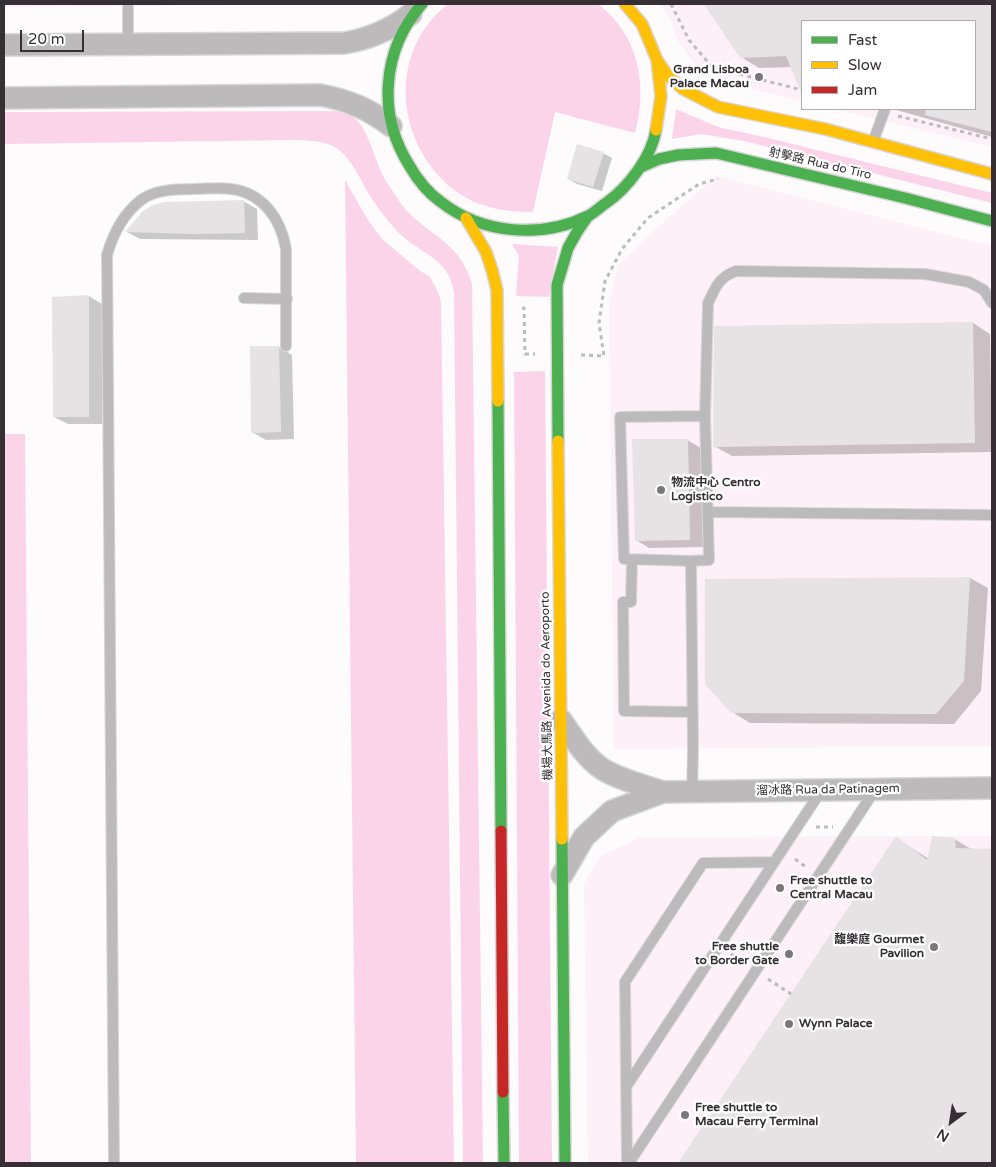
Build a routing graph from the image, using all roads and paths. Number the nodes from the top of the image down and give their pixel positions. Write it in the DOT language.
graph roads {
  1 [pos="128,4"];
  2 [pos="625,4"];
  3 [pos="671,4"];
  4 [pos="418,8"];
  5 [pos="128,44"];
  6 [pos="4,45"];
  7 [pos="657,60"];
  8 [pos="801,90"];
  9 [pos="4,98"];
  10 [pos="885,110"];
  11 [pos="391,126"];
  12 [pos="992,139"];
  13 [pos="873,143"];
  14 [pos="641,167"];
  15 [pos="992,174"];
  16 [pos="588,216"];
  17 [pos="466,218"];
  18 [pos="992,222"];
  19 [pos="244,298"];
  20 [pos="287,299"];
  21 [pos="992,303"];
  22 [pos="286,346"];
  23 [pos="705,416"];
  24 [pos="708,512"];
  25 [pos="992,515"];
  26 [pos="632,560"];
  27 [pos="691,562"];
  28 [pos="693,712"];
  29 [pos="561,720"];
  30 [pos="992,788"];
  31 [pos="822,790"];
  32 [pos="876,790"];
  33 [pos="663,792"];
  34 [pos="692,792"];
  35 [pos="798,827"];
  36 [pos="851,828"];
  37 [pos="782,851"];
  38 [pos="774,862"];
  39 [pos="562,875"];
  40 [pos="819,875"];
  41 [pos="626,1087"];
  42 [pos="114,1163"];
  43 [pos="504,1163"];
  44 [pos="565,1163"];
  45 [pos="628,1163"];
  1 -- 5 [label="lane"];
  2 -- 7 [label="main road"];
  3 -- 8 [label="path"];
  4 -- 5 [label="street"];
  4 -- 11 [label="main road"];
  5 -- 6 [label="street"];
  7 -- 13 [label="main road"];
  7 -- 14 [label="main road"];
  9 -- 11 [label="street"];
  10 -- 12 [label="path"];
  10 -- 13 [label="lane"];
  11 -- 17 [label="main road"];
  13 -- 15 [label="main road"];
  14 -- 16 [label="main road"];
  14 -- 18 [label="main road, 射擊路 Rua do Tiro"];
  16 -- 17 [label="main road"];
  16 -- 29 [label="main road, 機場大馬路 Avenida do Aeroporto"];
  17 -- 43 [label="main road"];
  19 -- 20 [label="lane"];
  20 -- 22 [label="lane"];
  20 -- 42 [label="lane"];
  21 -- 23 [label="lane"];
  23 -- 24 [label="lane"];
  23 -- 26 [label="lane"];
  24 -- 25 [label="lane"];
  24 -- 27 [label="lane"];
  26 -- 27 [label="lane"];
  26 -- 28 [label="lane"];
  27 -- 28 [label="lane"];
  28 -- 34 [label="lane"];
  29 -- 33 [label="street, 溜冰路 Rua da Patinagem"];
  29 -- 39 [label="main road, 機場大馬路 Avenida do Aeroporto"];
  30 -- 32 [label="street, 溜冰路 Rua da Patinagem"];
  31 -- 32 [label="street, 溜冰路 Rua da Patinagem"];
  31 -- 34 [label="street, 溜冰路 Rua da Patinagem"];
  31 -- 35 [label="lane"];
  32 -- 36 [label="lane"];
  33 -- 34 [label="street, 溜冰路 Rua da Patinagem"];
  33 -- 39 [label="street, 溜冰路 Rua da Patinagem"];
  35 -- 36 [label="path"];
  35 -- 37 [label="lane"];
  36 -- 40 [label="lane"];
  37 -- 38 [label="lane"];
  37 -- 40 [label="path"];
  38 -- 41 [label="lane"];
  38 -- 41 [label="lane"];
  39 -- 44 [label="main road, 機場大馬路 Avenida do Aeroporto"];
  40 -- 45 [label="lane"];
  41 -- 45 [label="lane"];
}
